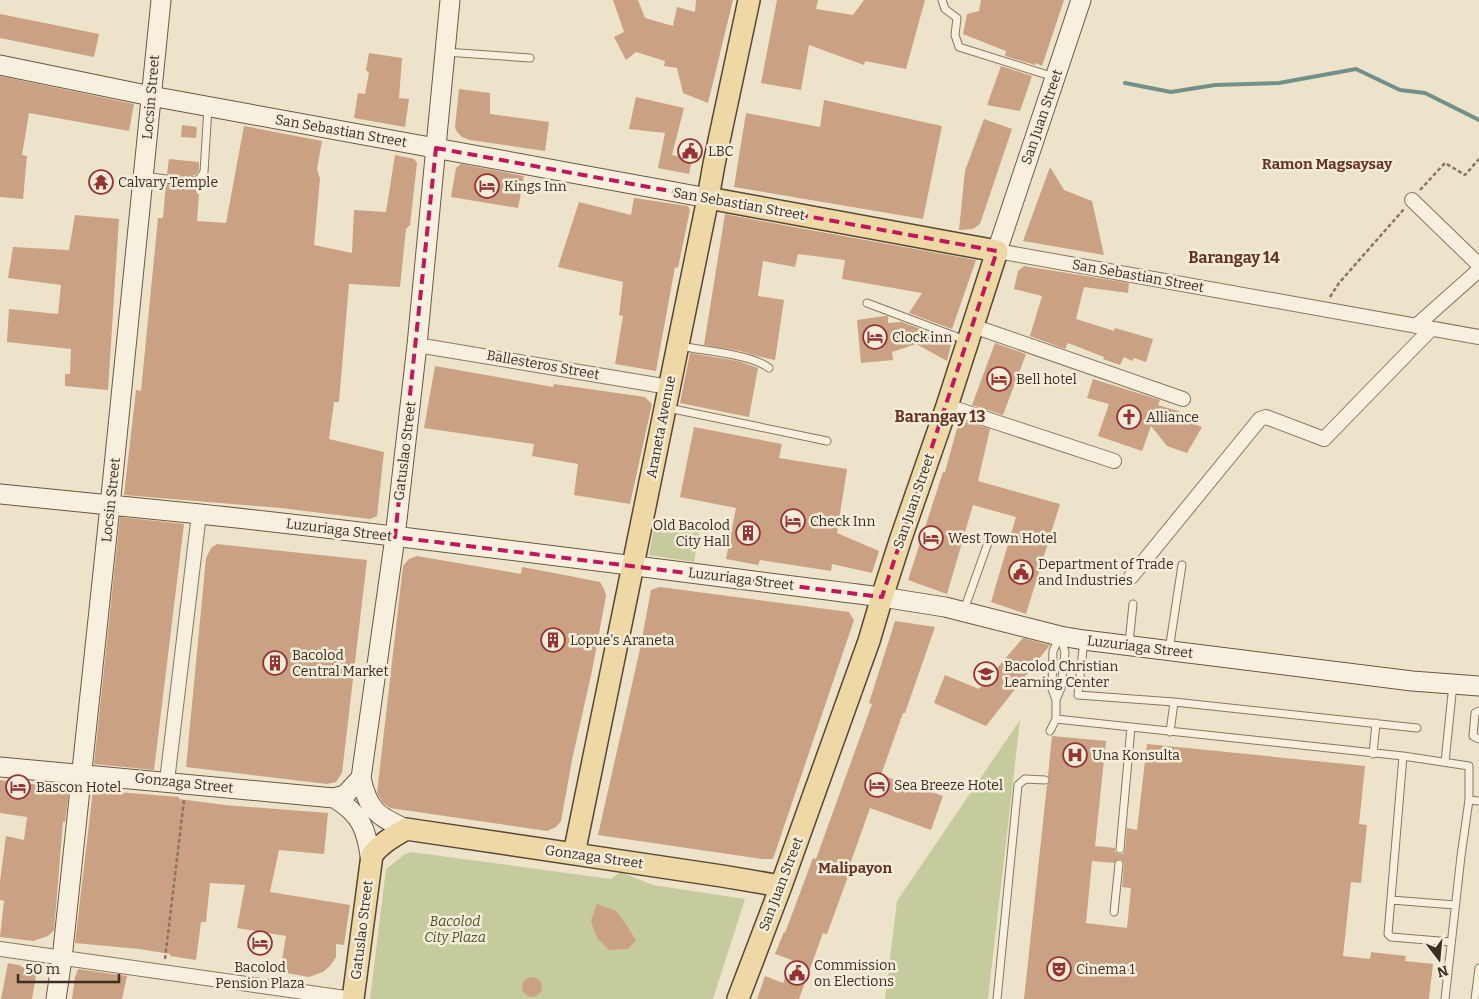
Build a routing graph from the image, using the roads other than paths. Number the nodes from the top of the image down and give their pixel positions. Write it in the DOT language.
graph roads {
  1 [pos="161,0"];
  2 [pos="450,0"];
  3 [pos="749,0"];
  4 [pos="942,0"];
  5 [pos="1081,0"];
  6 [pos="445,52"];
  7 [pos="530,58"];
  8 [pos="0,66"];
  9 [pos="1055,77"];
  10 [pos="151,96"];
  11 [pos="208,106"];
  12 [pos="436,148"];
  13 [pos="144,176"];
  14 [pos="708,198"];
  15 [pos="1412,200"];
  16 [pos="997,251"];
  17 [pos="1479,265"];
  18 [pos="1479,270"];
  19 [pos="867,303"];
  20 [pos="1416,326"];
  21 [pos="1431,329"];
  22 [pos="971,334"];
  23 [pos="1479,337"];
  24 [pos="417,345"];
  25 [pos="677,346"];
  26 [pos="769,368"];
  27 [pos="667,397"];
  28 [pos="1184,399"];
  29 [pos="948,406"];
  30 [pos="827,441"];
  31 [pos="1114,461"];
  32 [pos="0,494"];
  33 [pos="110,506"];
  34 [pos="198,514"];
  35 [pos="395,537"];
  36 [pos="989,540"];
  37 [pos="632,565"];
  38 [pos="1182,565"];
  39 [pos="1131,577"];
  40 [pos="882,597"];
  41 [pos="1133,604"];
  42 [pos="963,610"];
  43 [pos="1060,636"];
  44 [pos="1084,640"];
  45 [pos="1128,646"];
  46 [pos="1168,651"];
  47 [pos="1454,684"];
  48 [pos="1479,686"];
  49 [pos="1056,700"];
  50 [pos="1174,702"];
  51 [pos="1479,711"];
  52 [pos="1056,719"];
  53 [pos="1376,724"];
  54 [pos="1131,727"];
  55 [pos="1417,728"];
  56 [pos="1050,731"];
  57 [pos="1170,732"];
  58 [pos="1479,738"];
  59 [pos="1373,754"];
  60 [pos="1403,756"];
  61 [pos="1446,762"];
  62 [pos="0,766"];
  63 [pos="81,774"];
  64 [pos="361,778"];
  65 [pos="1045,780"];
  66 [pos="167,781"];
  67 [pos="334,798"];
  68 [pos="1469,800"];
  69 [pos="1479,801"];
  70 [pos="406,829"];
  71 [pos="1120,848"];
  72 [pos="574,854"];
  73 [pos="371,862"];
  74 [pos="1119,864"];
  75 [pos="781,886"];
  76 [pos="1391,900"];
  77 [pos="1455,905"];
  78 [pos="1114,912"];
  79 [pos="1451,942"];
  80 [pos="0,949"];
  81 [pos="62,959"];
  82 [pos="1479,968"];
  83 [pos="56,999"];
  84 [pos="353,999"];
  85 [pos="738,999"];
  86 [pos="997,999"];
  87 [pos="1445,999"];
  88 [pos="1476,999"];
  1 -- 10 [label="street, Locsin Street"];
  2 -- 6 [label="street, Gatuslao Street"];
  3 -- 14 [label="main road, Araneta Avenue"];
  4 -- 9 [label="lane"];
  5 -- 9 [label="street, San Juan Street"];
  6 -- 7 [label="lane"];
  6 -- 12 [label="street, Gatuslao Street"];
  8 -- 10 [label="street, San Sebastian Street"];
  9 -- 16 [label="street, San Juan Street"];
  10 -- 11 [label="street, San Sebastian Street"];
  10 -- 13 [label="street, Locsin Street"];
  11 -- 12 [label="street, San Sebastian Street"];
  11 -- 13 [label="lane"];
  12 -- 14 [label="street, San Sebastian Street"];
  12 -- 24 [label="street, Gatuslao Street"];
  13 -- 33 [label="street, Locsin Street"];
  14 -- 16 [label="main road, San Sebastian Street"];
  14 -- 25 [label="main road, Araneta Avenue"];
  15 -- 17 [label="street"];
  16 -- 20 [label="street, San Sebastian Street"];
  16 -- 22 [label="main road, San Juan Street"];
  18 -- 20 [label="street"];
  19 -- 22 [label="lane"];
  20 -- 21 [label="street, San Sebastian Street"];
  21 -- 23 [label="street, San Sebastian Street"];
  21 -- 39 [label="street"];
  22 -- 28 [label="street"];
  22 -- 29 [label="main road, San Juan Street"];
  24 -- 27 [label="street, Ballesteros Street"];
  24 -- 35 [label="street, Gatuslao Street"];
  25 -- 26 [label="lane"];
  25 -- 27 [label="main road, Araneta Avenue"];
  27 -- 30 [label="lane"];
  27 -- 37 [label="main road, Araneta Avenue"];
  29 -- 31 [label="street"];
  29 -- 40 [label="main road, San Juan Street"];
  32 -- 33 [label="street, Luzuriaga Street"];
  33 -- 34 [label="street, Luzuriaga Street"];
  33 -- 63 [label="street, Locsin Street"];
  34 -- 35 [label="street, Luzuriaga Street"];
  34 -- 66 [label="street"];
  35 -- 37 [label="street, Luzuriaga Street"];
  35 -- 64 [label="street, Gatuslao Street"];
  36 -- 42 [label="lane"];
  37 -- 40 [label="street, Luzuriaga Street"];
  37 -- 72 [label="main road, Araneta Avenue"];
  38 -- 46 [label="lane"];
  40 -- 42 [label="street, Luzuriaga Street"];
  40 -- 75 [label="main road, San Juan Street"];
  41 -- 45 [label="lane"];
  42 -- 43 [label="street, Luzuriaga Street"];
  43 -- 44 [label="street, Luzuriaga Street"];
  43 -- 49 [label="lane"];
  43 -- 49 [label="lane"];
  44 -- 45 [label="street, Luzuriaga Street"];
  44 -- 50 [label="lane"];
  45 -- 46 [label="street, Luzuriaga Street"];
  46 -- 47 [label="street, Luzuriaga Street"];
  47 -- 48 [label="street, Luzuriaga Street"];
  47 -- 61 [label="lane"];
  49 -- 52 [label="lane"];
  50 -- 53 [label="lane"];
  50 -- 57 [label="lane"];
  51 -- 58 [label="lane"];
  52 -- 54 [label="lane"];
  52 -- 56 [label="lane"];
  53 -- 55 [label="lane"];
  53 -- 59 [label="lane"];
  54 -- 57 [label="lane"];
  54 -- 71 [label="lane"];
  57 -- 59 [label="lane"];
  59 -- 60 [label="lane"];
  60 -- 61 [label="lane"];
  60 -- 76 [label="lane"];
  61 -- 68 [label="lane"];
  62 -- 63 [label="street, Gonzaga Street"];
  63 -- 66 [label="street, Gonzaga Street"];
  63 -- 81 [label="street, Locsin Street"];
  64 -- 67 [label="street"];
  64 -- 70 [label="street, Gatuslao Street"];
  65 -- 86 [label="lane"];
  66 -- 67 [label="street, Gonzaga Street"];
  67 -- 73 [label="street, Gatuslao Street"];
  68 -- 69 [label="lane"];
  68 -- 77 [label="lane"];
  70 -- 72 [label="main road, Gonzaga Street"];
  70 -- 73 [label="main road, Gatuslao Street"];
  72 -- 75 [label="main road, Gonzaga Street"];
  73 -- 84 [label="main road, Gatuslao Street"];
  74 -- 78 [label="lane"];
  75 -- 85 [label="main road, San Juan Street"];
  76 -- 77 [label="lane"];
  76 -- 79 [label="lane"];
  77 -- 79 [label="lane"];
  79 -- 87 [label="lane"];
  80 -- 81 [label="street"];
  81 -- 83 [label="street, Locsin Street"];
  81 -- 84 [label="street"];
  82 -- 88 [label="lane"];
}
